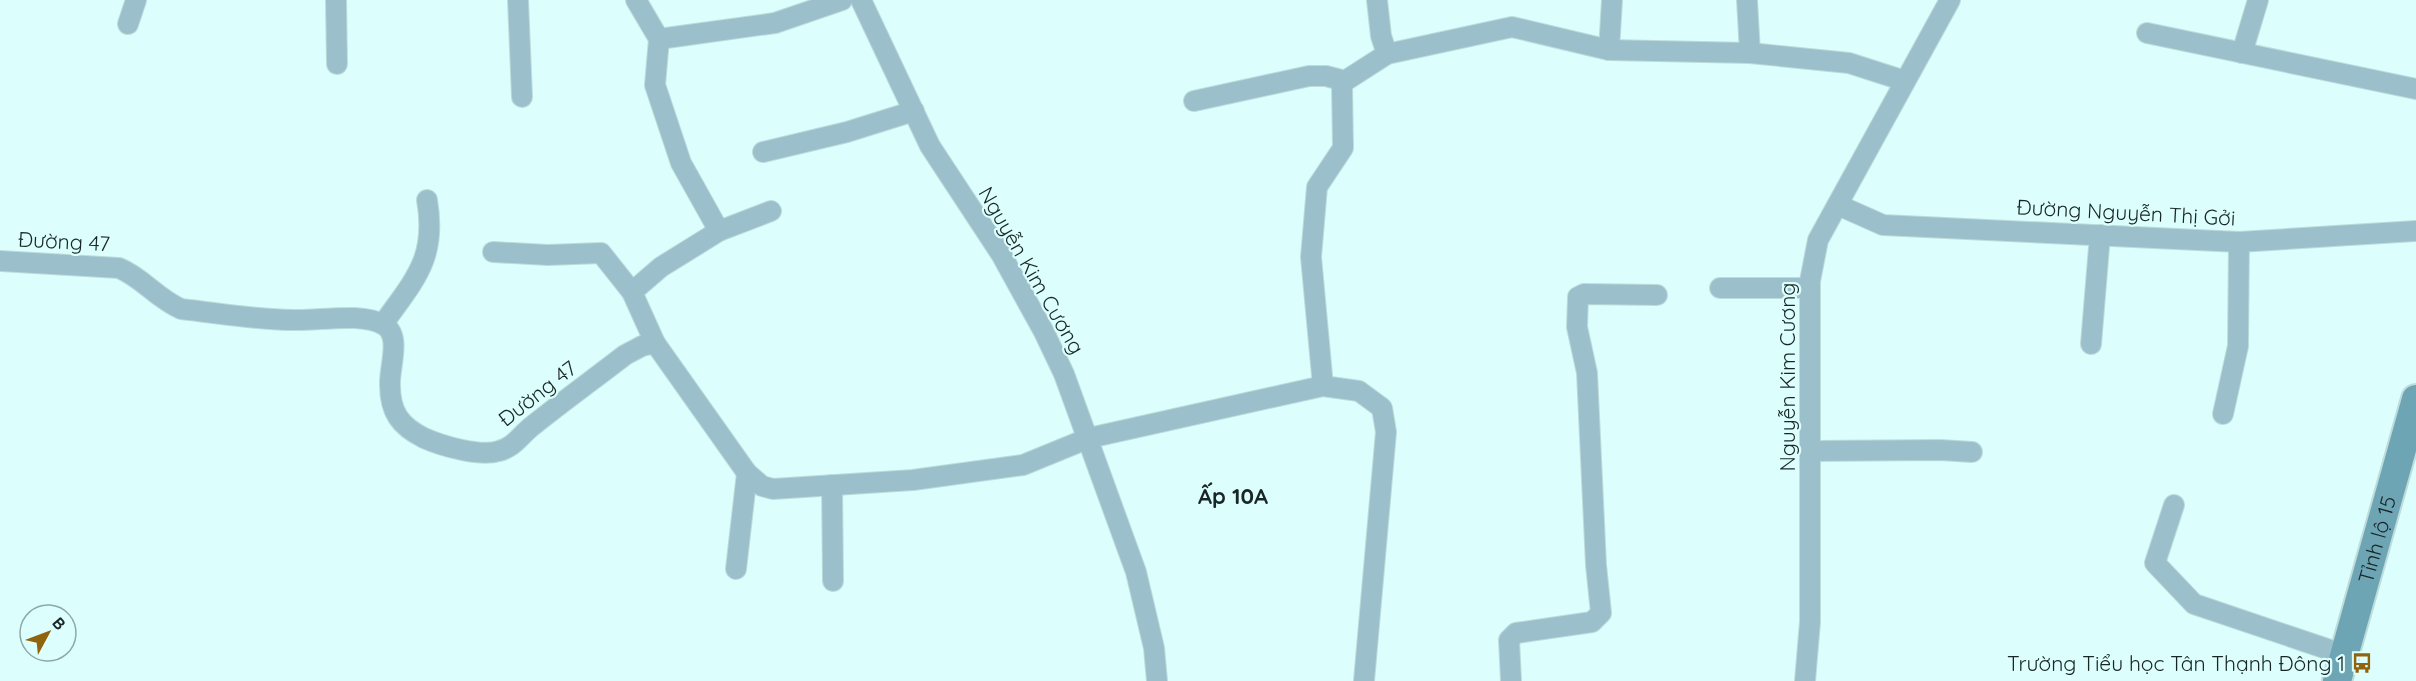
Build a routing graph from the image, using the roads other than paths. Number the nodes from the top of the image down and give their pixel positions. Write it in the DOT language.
graph roads {
  1 [pos="136,0"];
  2 [pos="336,0"];
  3 [pos="518,0"];
  4 [pos="636,0"];
  5 [pos="842,0"];
  6 [pos="861,0"];
  7 [pos="1377,0"];
  8 [pos="1612,0"];
  9 [pos="1747,0"];
  10 [pos="1950,0"];
  11 [pos="2258,0"];
  12 [pos="128,24"];
  13 [pos="2147,33"];
  14 [pos="659,39"];
  15 [pos="1609,50"];
  16 [pos="1750,53"];
  17 [pos="2242,53"];
  18 [pos="1387,54"];
  19 [pos="337,64"];
  20 [pos="1345,81"];
  21 [pos="1905,81"];
  22 [pos="2416,89"];
  23 [pos="522,97"];
  24 [pos="1194,101"];
  25 [pos="914,111"];
  26 [pos="764,152"];
  27 [pos="428,200"];
  28 [pos="1838,205"];
  29 [pos="771,211"];
  30 [pos="719,231"];
  31 [pos="2416,231"];
  32 [pos="2100,235"];
  33 [pos="2239,242"];
  34 [pos="494,252"];
  35 [pos="0,261"];
  36 [pos="1720,288"];
  37 [pos="1810,288"];
  38 [pos="632,292"];
  39 [pos="1657,295"];
  40 [pos="383,324"];
  41 [pos="655,343"];
  42 [pos="2091,344"];
  43 [pos="1323,386"];
  44 [pos="2416,399"];
  45 [pos="2223,414"];
  46 [pos="1089,438"];
  47 [pos="2411,441"];
  48 [pos="1811,451"];
  49 [pos="1972,452"];
  50 [pos="747,473"];
  51 [pos="832,485"];
  52 [pos="2174,505"];
  53 [pos="736,569"];
  54 [pos="833,581"];
  55 [pos="2341,668"];
  56 [pos="1157,681"];
  57 [pos="1364,681"];
  58 [pos="1511,681"];
  59 [pos="1805,681"];
  1 -- 12 [label="street"];
  2 -- 19 [label="street"];
  3 -- 23 [label="street"];
  4 -- 14 [label="street"];
  5 -- 14 [label="street"];
  6 -- 25 [label="street, Nguyễn Kim Cương"];
  7 -- 18 [label="street"];
  8 -- 15 [label="street"];
  9 -- 16 [label="street"];
  10 -- 21 [label="street, Nguyễn Kim Cương"];
  11 -- 17 [label="street"];
  13 -- 17 [label="street"];
  14 -- 30 [label="street"];
  15 -- 16 [label="street"];
  15 -- 18 [label="street"];
  16 -- 21 [label="street"];
  17 -- 22 [label="street"];
  18 -- 20 [label="street"];
  20 -- 24 [label="street"];
  20 -- 43 [label="street"];
  21 -- 28 [label="street, Nguyễn Kim Cương"];
  25 -- 26 [label="street"];
  25 -- 46 [label="street, Nguyễn Kim Cương"];
  27 -- 40 [label="street"];
  28 -- 32 [label="street, Đường Nguyễn Thị Gởi"];
  28 -- 37 [label="street, Nguyễn Kim Cương"];
  29 -- 30 [label="street"];
  30 -- 38 [label="street"];
  31 -- 33 [label="street, Đường Nguyễn Thị Gởi"];
  32 -- 33 [label="street, Đường Nguyễn Thị Gởi"];
  32 -- 42 [label="street"];
  33 -- 45 [label="street"];
  34 -- 38 [label="street"];
  35 -- 40 [label="street, Đường 47"];
  36 -- 37 [label="street"];
  37 -- 48 [label="street, Nguyễn Kim Cương"];
  38 -- 41 [label="street"];
  39 -- 58 [label="street"];
  40 -- 41 [label="street, Đường 47"];
  41 -- 50 [label="street"];
  43 -- 46 [label="street"];
  43 -- 57 [label="street"];
  44 -- 47 [label="main road, Tỉnh lộ 15"];
  46 -- 51 [label="street"];
  46 -- 56 [label="street, Nguyễn Kim Cương"];
  47 -- 55 [label="main road, Tỉnh lộ 15"];
  48 -- 49 [label="street"];
  48 -- 59 [label="street, Nguyễn Kim Cương"];
  50 -- 51 [label="street"];
  50 -- 53 [label="street"];
  51 -- 54 [label="street"];
  52 -- 55 [label="street"];
}
